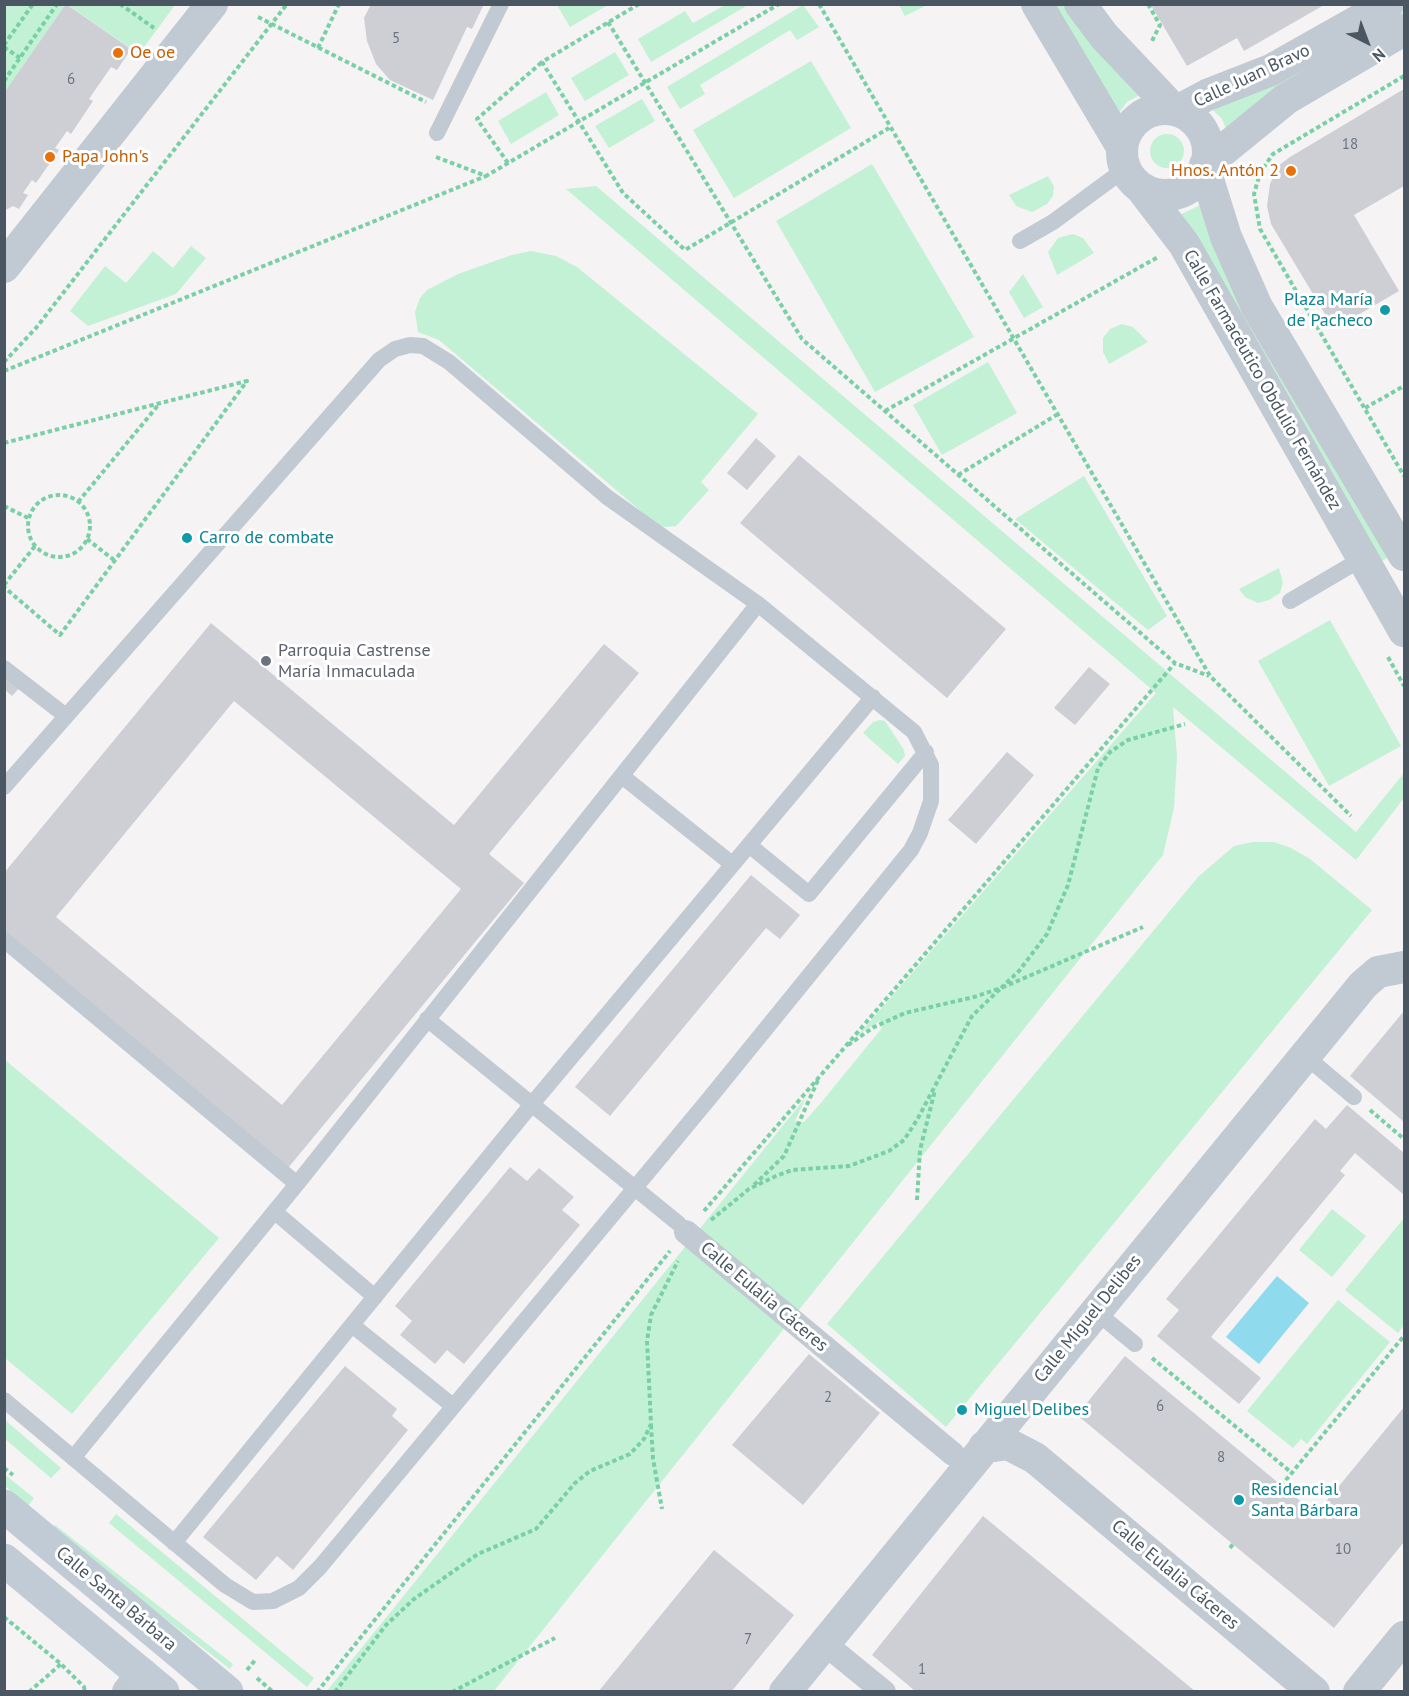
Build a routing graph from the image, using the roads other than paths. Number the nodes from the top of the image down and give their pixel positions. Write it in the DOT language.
graph roads {
  1 [pos="212,4"];
  2 [pos="501,4"];
  3 [pos="1037,4"];
  4 [pos="1080,4"];
  5 [pos="1388,4"];
  6 [pos="1404,30"];
  7 [pos="1175,110"];
  8 [pos="437,132"];
  9 [pos="1205,167"];
  10 [pos="1129,168"];
  11 [pos="1020,241"];
  12 [pos="4,267"];
  13 [pos="1404,555"];
  14 [pos="1404,562"];
  15 [pos="1370,567"];
  16 [pos="1290,601"];
  17 [pos="758,604"];
  18 [pos="1404,631"];
  19 [pos="4,668"];
  20 [pos="873,697"];
  21 [pos="66,716"];
  22 [pos="926,753"];
  23 [pos="622,776"];
  24 [pos="4,787"];
  25 [pos="749,845"];
  26 [pos="732,864"];
  27 [pos="4,940"];
  28 [pos="1404,967"];
  29 [pos="427,1019"];
  30 [pos="1304,1055"];
  31 [pos="1354,1096"];
  32 [pos="532,1104"];
  33 [pos="297,1184"];
  34 [pos="634,1187"];
  35 [pos="275,1212"];
  36 [pos="682,1228"];
  37 [pos="375,1297"];
  38 [pos="1095,1311"];
  39 [pos="352,1325"];
  40 [pos="1135,1344"];
  41 [pos="4,1401"];
  42 [pos="1020,1402"];
  43 [pos="453,1406"];
  44 [pos="984,1447"];
  45 [pos="953,1454"];
  46 [pos="73,1458"];
  47 [pos="1035,1458"];
  48 [pos="4,1506"];
  49 [pos="174,1543"];
  50 [pos="4,1560"];
  51 [pos="1404,1637"];
  52 [pos="824,1643"];
  53 [pos="144,1686"];
  54 [pos="227,1692"];
  55 [pos="785,1692"];
  56 [pos="884,1692"];
  57 [pos="1314,1692"];
  58 [pos="1359,1692"];
  1 -- 12 [label="street"];
  2 -- 8 [label="lane"];
  3 -- 10 [label="street, Calle Farmacéutico Obdulio Fernández"];
  4 -- 7 [label="street"];
  5 -- 7 [label="street, Calle Juan Bravo"];
  6 -- 9 [label="street, Calle Juan Bravo"];
  7 -- 9 [label="street"];
  7 -- 10 [label="street"];
  9 -- 10 [label="street"];
  9 -- 13 [label="street, Calle Farmacéutico Obdulio Fernández"];
  10 -- 11 [label="lane"];
  10 -- 15 [label="street, Calle Farmacéutico Obdulio Fernández"];
  14 -- 15 [label="street"];
  15 -- 16 [label="lane"];
  15 -- 18 [label="street, Calle Farmacéutico Obdulio Fernández"];
  17 -- 20 [label="lane"];
  17 -- 21 [label="lane"];
  17 -- 23 [label="lane"];
  19 -- 21 [label="lane"];
  20 -- 22 [label="lane"];
  20 -- 25 [label="lane"];
  21 -- 24 [label="lane"];
  22 -- 25 [label="lane"];
  22 -- 34 [label="lane"];
  23 -- 26 [label="lane"];
  23 -- 29 [label="lane"];
  25 -- 26 [label="lane"];
  26 -- 32 [label="lane"];
  27 -- 33 [label="lane"];
  28 -- 30 [label="street, Calle Miguel Delibes"];
  29 -- 32 [label="lane"];
  29 -- 33 [label="lane"];
  30 -- 31 [label="lane"];
  30 -- 38 [label="street, Calle Miguel Delibes"];
  32 -- 34 [label="lane"];
  32 -- 37 [label="lane"];
  33 -- 35 [label="lane"];
  34 -- 36 [label="lane"];
  34 -- 43 [label="lane"];
  35 -- 37 [label="lane"];
  35 -- 46 [label="lane"];
  36 -- 45 [label="street, Calle Eulalia Cáceres"];
  37 -- 39 [label="lane"];
  38 -- 40 [label="lane"];
  38 -- 42 [label="street, Calle Miguel Delibes"];
  39 -- 43 [label="lane"];
  39 -- 49 [label="lane"];
  41 -- 46 [label="lane"];
  42 -- 44 [label="street, Calle Miguel Delibes"];
  42 -- 47 [label="street, Calle Eulalia Cáceres"];
  43 -- 49 [label="lane"];
  44 -- 47 [label="street, Calle Eulalia Cáceres"];
  44 -- 52 [label="street, Calle Miguel Delibes"];
  46 -- 49 [label="lane"];
  47 -- 57 [label="street, Calle Eulalia Cáceres"];
  48 -- 54 [label="main road, Calle Santa Bárbara"];
  50 -- 53 [label="main road"];
  51 -- 58 [label="street"];
  52 -- 55 [label="street, Calle Miguel Delibes"];
  52 -- 56 [label="street"];
}
